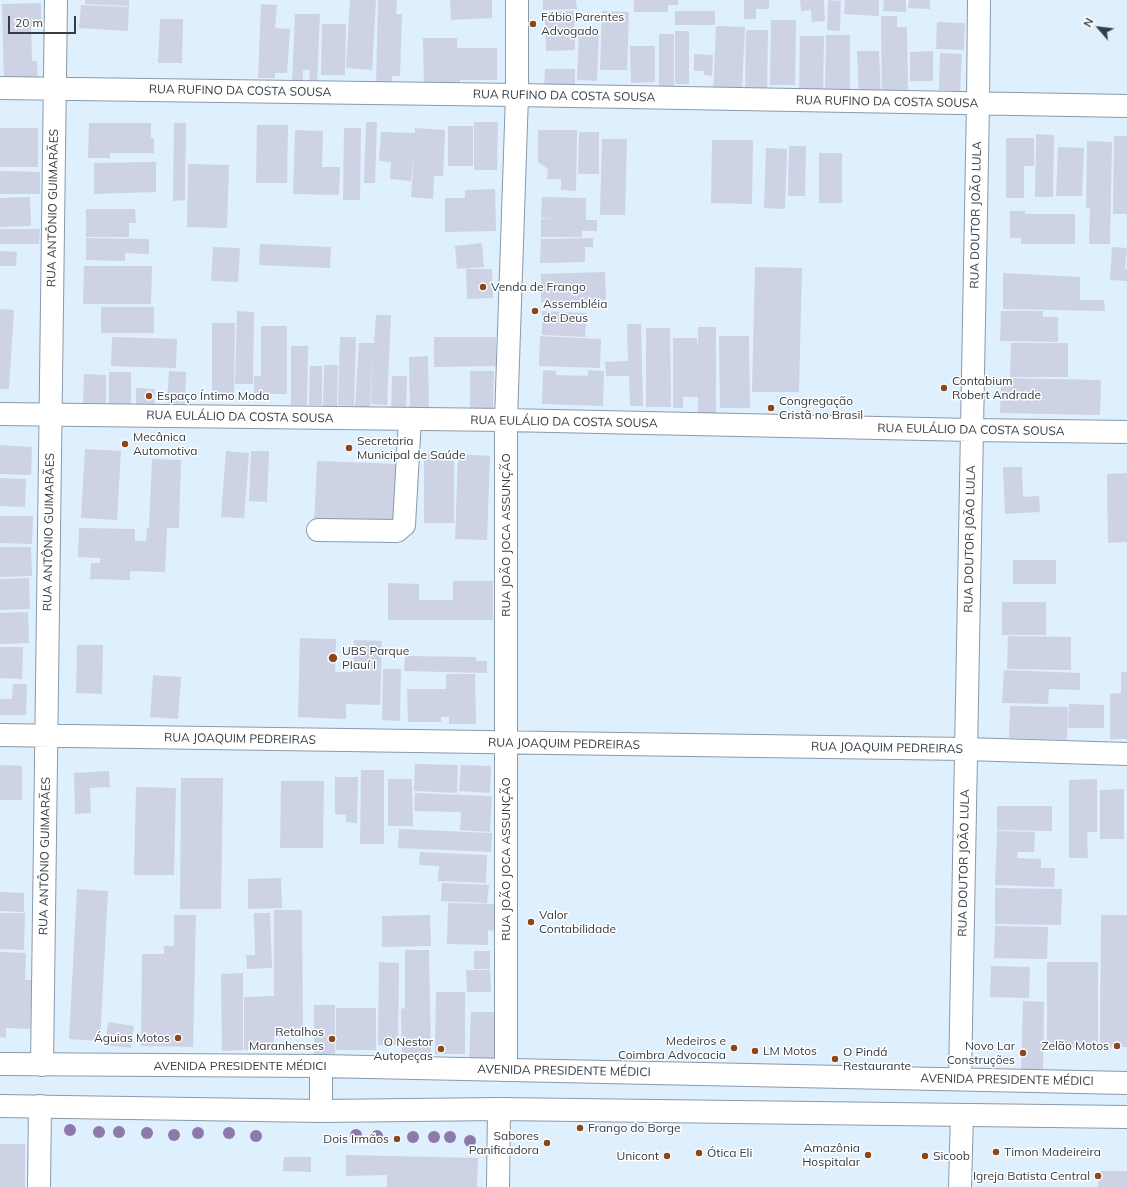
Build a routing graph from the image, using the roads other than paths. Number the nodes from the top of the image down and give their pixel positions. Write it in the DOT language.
graph roads {
  1 [pos="56,0"];
  2 [pos="517,0"];
  3 [pos="979,0"];
  4 [pos="0,88"];
  5 [pos="55,89"];
  6 [pos="517,94"];
  7 [pos="978,103"];
  8 [pos="1127,106"];
  9 [pos="0,414"];
  10 [pos="50,415"];
  11 [pos="410,419"];
  12 [pos="506,420"];
  13 [pos="972,430"];
  14 [pos="1127,432"];
  15 [pos="318,530"];
  16 [pos="0,735"];
  17 [pos="47,736"];
  18 [pos="506,743"];
  19 [pos="966,749"];
  20 [pos="1127,754"];
  21 [pos="0,1064"];
  22 [pos="42,1065"];
  23 [pos="321,1066"];
  24 [pos="506,1070"];
  25 [pos="960,1079"];
  26 [pos="1127,1083"];
  27 [pos="0,1106"];
  28 [pos="40,1106"];
  29 [pos="499,1110"];
  30 [pos="321,1111"];
  31 [pos="962,1115"];
  32 [pos="1127,1116"];
  33 [pos="39,1187"];
  34 [pos="498,1187"];
  35 [pos="960,1187"];
  1 -- 5 [label="street, RUA ANTÔNIO GUIMARÃES"];
  2 -- 6 [label="street, RUA JOÃO JOCA ASSUNÇÃO"];
  3 -- 7 [label="street, RUA DOUTOR JOÃO LULA"];
  4 -- 5 [label="street, RUA RUFINO DA COSTA SOUSA"];
  5 -- 6 [label="street, RUA RUFINO DA COSTA SOUSA"];
  5 -- 10 [label="street, RUA ANTÔNIO GUIMARÃES"];
  6 -- 7 [label="street, RUA RUFINO DA COSTA SOUSA"];
  6 -- 12 [label="street, RUA JOÃO JOCA ASSUNÇÃO"];
  7 -- 8 [label="street, RUA RUFINO DA COSTA SOUSA"];
  7 -- 13 [label="street, RUA DOUTOR JOÃO LULA"];
  9 -- 10 [label="street, RUA EULÁLIO DA COSTA SOUSA"];
  10 -- 11 [label="street, RUA EULÁLIO DA COSTA SOUSA"];
  10 -- 17 [label="street, RUA ANTÔNIO GUIMARÃES"];
  11 -- 12 [label="street, RUA EULÁLIO DA COSTA SOUSA"];
  11 -- 15 [label="street"];
  12 -- 13 [label="street, RUA EULÁLIO DA COSTA SOUSA"];
  12 -- 18 [label="street, RUA JOÃO JOCA ASSUNÇÃO"];
  13 -- 14 [label="street, RUA EULÁLIO DA COSTA SOUSA"];
  13 -- 19 [label="street, RUA DOUTOR JOÃO LULA"];
  16 -- 17 [label="street, RUA JOAQUIM PEDREIRAS"];
  17 -- 18 [label="street, RUA JOAQUIM PEDREIRAS"];
  17 -- 22 [label="street, RUA ANTÔNIO GUIMARÃES"];
  18 -- 19 [label="street, RUA JOAQUIM PEDREIRAS"];
  18 -- 24 [label="street, RUA JOÃO JOCA ASSUNÇÃO"];
  19 -- 20 [label="street, RUA JOAQUIM PEDREIRAS"];
  19 -- 25 [label="street, RUA DOUTOR JOÃO LULA"];
  21 -- 22 [label="street, AVENIDA PRESIDENTE MÉDICI"];
  22 -- 23 [label="street, AVENIDA PRESIDENTE MÉDICI"];
  23 -- 24 [label="street, AVENIDA PRESIDENTE MÉDICI"];
  23 -- 30 [label="street"];
  24 -- 25 [label="street, AVENIDA PRESIDENTE MÉDICI"];
  25 -- 26 [label="street, AVENIDA PRESIDENTE MÉDICI"];
  27 -- 28 [label="street"];
  28 -- 30 [label="street"];
  28 -- 33 [label="street"];
  29 -- 30 [label="street"];
  29 -- 31 [label="street"];
  29 -- 34 [label="street"];
  31 -- 32 [label="street"];
  31 -- 35 [label="street"];
}
